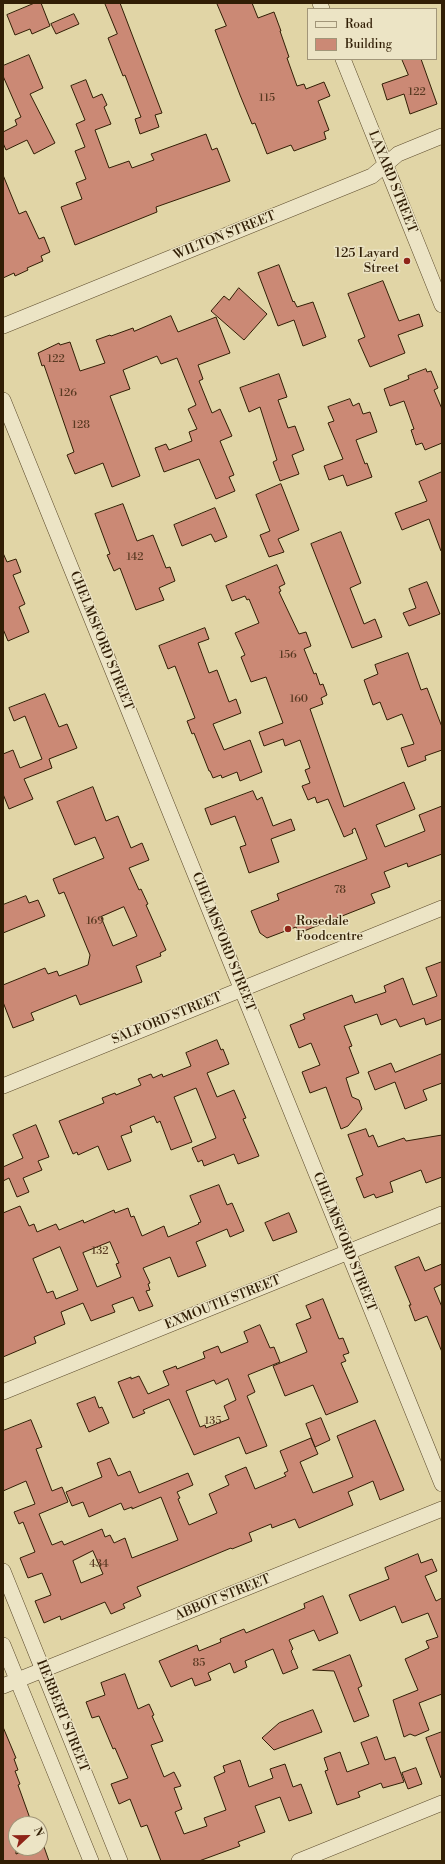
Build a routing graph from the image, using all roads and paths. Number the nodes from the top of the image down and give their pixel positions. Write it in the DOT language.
graph roads {
  1 [pos="343,60"];
  2 [pos="442,136"];
  3 [pos="385,164"];
  4 [pos="442,305"];
  5 [pos="3,326"];
  6 [pos="3,400"];
  7 [pos="442,908"];
  8 [pos="241,988"];
  9 [pos="3,1086"];
  10 [pos="442,1214"];
  11 [pos="348,1252"];
  12 [pos="3,1392"];
  13 [pos="442,1484"];
  14 [pos="442,1509"];
  15 [pos="3,1572"];
  16 [pos="3,1645"];
  17 [pos="43,1670"];
  18 [pos="17,1681"];
  19 [pos="3,1686"];
  20 [pos="442,1803"];
  21 [pos="90,1861"];
  22 [pos="120,1861"];
  23 [pos="299,1861"];
  1 -- 3 [label="street, LAYARD STREET"];
  2 -- 3 [label="street, WILTON STREET"];
  3 -- 4 [label="street, LAYARD STREET"];
  3 -- 5 [label="street, WILTON STREET"];
  6 -- 8 [label="street, CHELMSFORD STREET"];
  7 -- 8 [label="street, SALFORD STREET"];
  8 -- 9 [label="street, SALFORD STREET"];
  8 -- 11 [label="street, CHELMSFORD STREET"];
  10 -- 11 [label="street, EXMOUTH STREET"];
  11 -- 12 [label="street, EXMOUTH STREET"];
  11 -- 13 [label="street, CHELMSFORD STREET"];
  14 -- 17 [label="street, ABBOT STREET"];
  15 -- 17 [label="street, HERBERT STREET"];
  16 -- 18 [label="street"];
  17 -- 18 [label="street, ABBOT STREET"];
  17 -- 22 [label="street, HERBERT STREET"];
  18 -- 19 [label="street, ABBOT STREET"];
  18 -- 21 [label="street"];
  20 -- 23 [label="street"];
}
